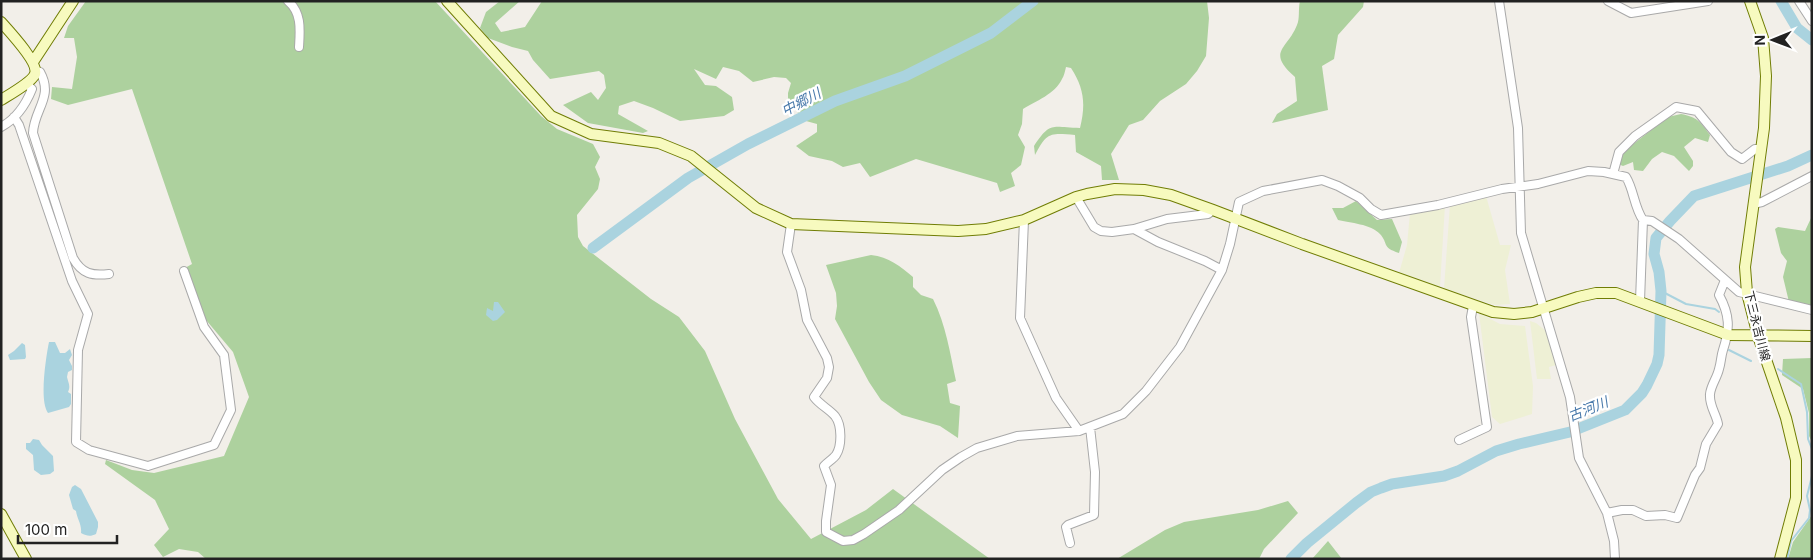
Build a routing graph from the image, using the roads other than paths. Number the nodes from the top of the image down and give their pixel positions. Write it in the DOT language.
graph roads {
  1 [pos="73,1"];
  2 [pos="288,1"];
  3 [pos="446,1"];
  4 [pos="1499,1"];
  5 [pos="1608,1"];
  6 [pos="1708,1"];
  7 [pos="1750,1"];
  8 [pos="1799,1"];
  9 [pos="1812,21"];
  10 [pos="1,22"];
  11 [pos="299,47"];
  12 [pos="34,67"];
  13 [pos="26,83"];
  14 [pos="1,100"];
  15 [pos="14,117"];
  16 [pos="1,127"];
  17 [pos="1760,152"];
  18 [pos="1613,174"];
  19 [pos="1812,176"];
  20 [pos="1519,186"];
  21 [pos="1076,197"];
  22 [pos="1754,202"];
  23 [pos="1213,210"];
  24 [pos="1236,218"];
  25 [pos="1024,220"];
  26 [pos="1643,220"];
  27 [pos="791,224"];
  28 [pos="1134,230"];
  29 [pos="1222,270"];
  30 [pos="184,271"];
  31 [pos="109,274"];
  32 [pos="1724,280"];
  33 [pos="1748,293"];
  34 [pos="1641,301"];
  35 [pos="1473,306"];
  36 [pos="1544,309"];
  37 [pos="1812,310"];
  38 [pos="1728,334"];
  39 [pos="1758,336"];
  40 [pos="1812,336"];
  41 [pos="1090,427"];
  42 [pos="1079,431"];
  43 [pos="1459,440"];
  44 [pos="1,514"];
  45 [pos="1608,514"];
  46 [pos="1070,543"];
  47 [pos="26,559"];
  48 [pos="1615,559"];
  49 [pos="1780,559"];
  1 -- 12 [label="street"];
  2 -- 11 [label="street"];
  3 -- 27 [label="street"];
  4 -- 20 [label="street"];
  5 -- 6 [label="street"];
  7 -- 17 [label="street, 下三永吉川線"];
  8 -- 9 [label="street"];
  10 -- 12 [label="street"];
  12 -- 13 [label="street"];
  12 -- 31 [label="street"];
  13 -- 14 [label="street"];
  13 -- 15 [label="street"];
  15 -- 16 [label="street"];
  15 -- 30 [label="street"];
  17 -- 18 [label="street"];
  17 -- 22 [label="street, 下三永吉川線"];
  18 -- 20 [label="street"];
  18 -- 26 [label="street"];
  19 -- 22 [label="street"];
  20 -- 24 [label="street"];
  20 -- 36 [label="street"];
  21 -- 23 [label="street"];
  21 -- 25 [label="street"];
  21 -- 28 [label="street"];
  22 -- 33 [label="street, 下三永吉川線"];
  23 -- 24 [label="street"];
  23 -- 28 [label="street"];
  24 -- 29 [label="street"];
  24 -- 35 [label="street"];
  25 -- 27 [label="street"];
  25 -- 42 [label="street"];
  26 -- 32 [label="street"];
  26 -- 34 [label="street"];
  27 -- 42 [label="street"];
  28 -- 29 [label="street"];
  29 -- 41 [label="street"];
  32 -- 33 [label="street"];
  32 -- 38 [label="street"];
  33 -- 37 [label="street"];
  33 -- 39 [label="street, 下三永吉川線"];
  34 -- 36 [label="street"];
  34 -- 38 [label="street"];
  35 -- 36 [label="street"];
  35 -- 43 [label="street"];
  36 -- 45 [label="street"];
  38 -- 39 [label="street"];
  38 -- 45 [label="street"];
  39 -- 40 [label="street"];
  39 -- 49 [label="street, 下三永吉川線"];
  41 -- 42 [label="street"];
  41 -- 46 [label="street"];
  44 -- 47 [label="street"];
  45 -- 48 [label="street"];
}
